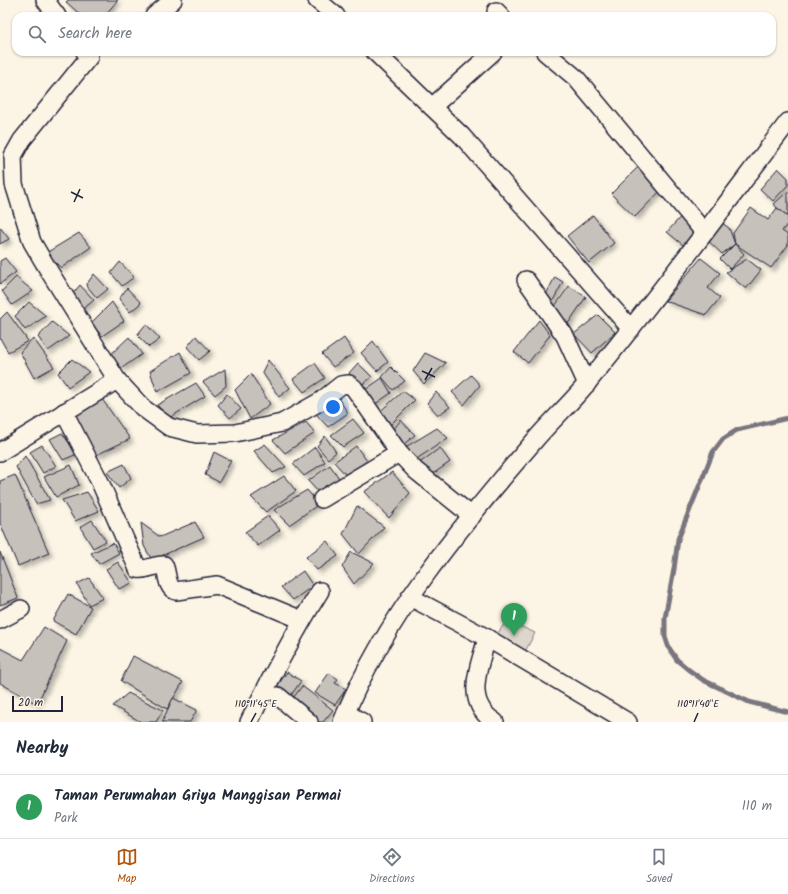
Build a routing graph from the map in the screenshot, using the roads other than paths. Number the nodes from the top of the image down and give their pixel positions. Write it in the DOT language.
graph roads {
  1 [pos="45,0"];
  2 [pos="173,0"];
  3 [pos="317,0"];
  4 [pos="54,12"];
  5 [pos="159,12"];
  6 [pos="331,12"];
  7 [pos="88,56"];
  8 [pos="379,56"];
  9 [pos="489,56"];
  10 [pos="550,56"];
  11 [pos="432,107"];
  12 [pos="788,122"];
  13 [pos="704,232"];
  14 [pos="526,280"];
  15 [pos="631,329"];
  16 [pos="117,380"];
  17 [pos="587,384"];
  18 [pos="64,412"];
  19 [pos="0,452"];
  20 [pos="399,453"];
  21 [pos="322,499"];
  22 [pos="472,516"];
  23 [pos="320,591"];
  24 [pos="410,597"];
  25 [pos="21,609"];
  26 [pos="0,620"];
  27 [pos="302,620"];
  28 [pos="487,638"];
  29 [pos="278,696"];
  30 [pos="344,718"];
  31 [pos="249,722"];
  32 [pos="310,722"];
  33 [pos="362,722"];
  34 [pos="495,722"];
  35 [pos="628,722"];
  1 -- 4 [label="street"];
  2 -- 5 [label="street"];
  3 -- 6 [label="street"];
  7 -- 16 [label="street"];
  8 -- 11 [label="street"];
  9 -- 11 [label="street"];
  10 -- 13 [label="street"];
  11 -- 15 [label="street"];
  12 -- 13 [label="street"];
  13 -- 15 [label="street"];
  14 -- 17 [label="street"];
  15 -- 17 [label="street"];
  16 -- 18 [label="street"];
  16 -- 20 [label="street"];
  17 -- 22 [label="street"];
  18 -- 19 [label="street"];
  18 -- 27 [label="street"];
  20 -- 21 [label="street"];
  20 -- 22 [label="street"];
  22 -- 24 [label="street"];
  23 -- 27 [label="street"];
  24 -- 28 [label="street"];
  24 -- 30 [label="street"];
  25 -- 26 [label="street"];
  27 -- 31 [label="street"];
  28 -- 34 [label="street"];
  28 -- 35 [label="street"];
  29 -- 32 [label="street"];
  30 -- 33 [label="street"];
}
